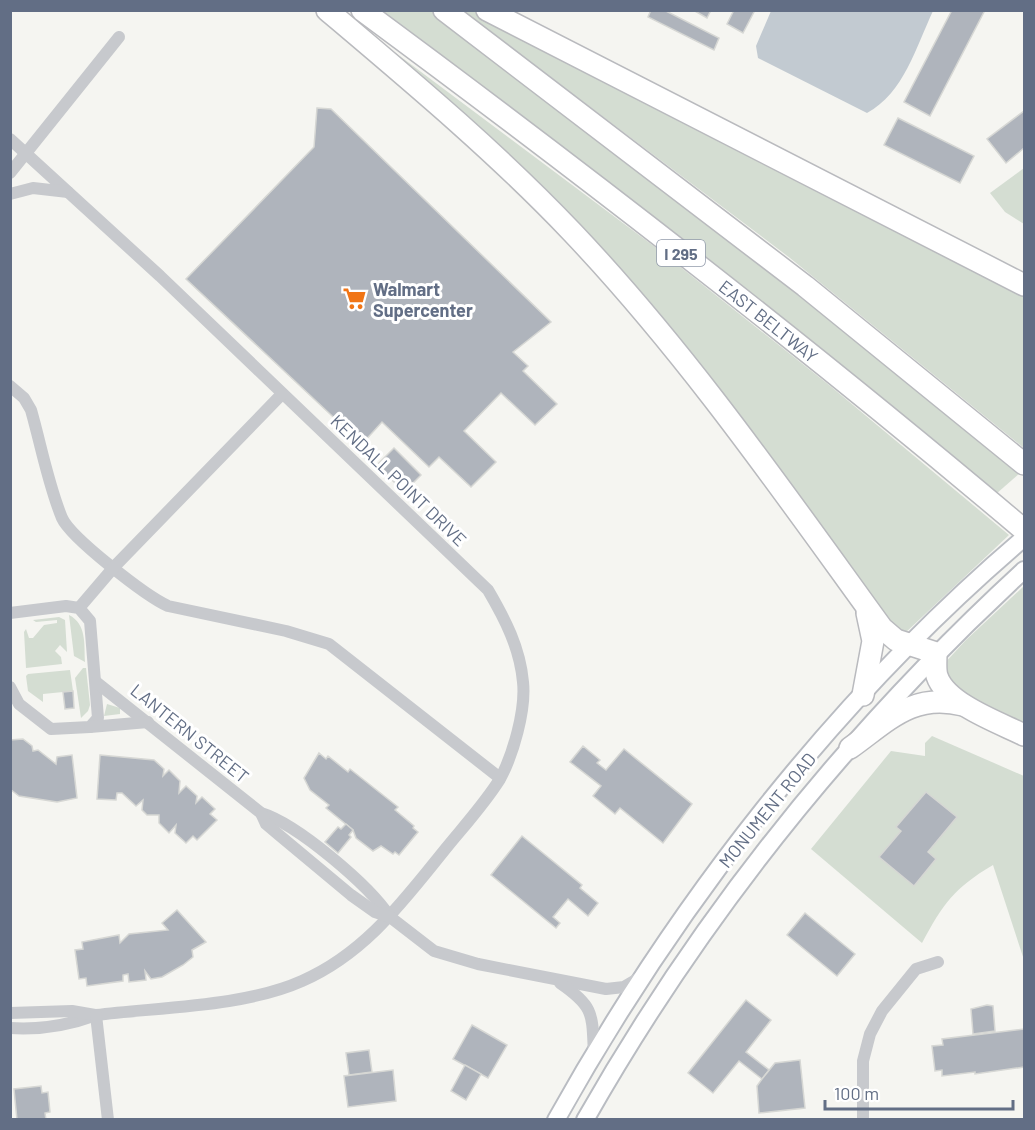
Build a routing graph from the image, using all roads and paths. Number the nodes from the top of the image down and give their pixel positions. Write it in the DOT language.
graph roads {
  1 [pos="327,10"];
  2 [pos="362,10"];
  3 [pos="444,10"];
  4 [pos="487,10"];
  5 [pos="119,36"];
  6 [pos="10,139"];
  7 [pos="28,153"];
  8 [pos="10,172"];
  9 [pos="69,192"];
  10 [pos="10,194"];
  11 [pos="1024,285"];
  12 [pos="10,386"];
  13 [pos="282,394"];
  14 [pos="1024,464"];
  15 [pos="1024,530"];
  16 [pos="1024,538"];
  17 [pos="114,567"];
  18 [pos="1024,570"];
  19 [pos="864,603"];
  20 [pos="79,608"];
  21 [pos="11,612"];
  22 [pos="911,645"];
  23 [pos="936,653"];
  24 [pos="96,682"];
  25 [pos="10,687"];
  26 [pos="863,695"];
  27 [pos="968,706"];
  28 [pos="148,722"];
  29 [pos="90,727"];
  30 [pos="1024,735"];
  31 [pos="850,748"];
  32 [pos="500,778"];
  33 [pos="390,917"];
  34 [pos="938,962"];
  35 [pos="644,975"];
  36 [pos="551,978"];
  37 [pos="10,1013"];
  38 [pos="96,1015"];
  39 [pos="10,1028"];
  40 [pos="594,1055"];
  41 [pos="599,1094"];
  42 [pos="108,1119"];
  43 [pos="556,1119"];
  44 [pos="585,1119"];
  45 [pos="599,1119"];
  46 [pos="863,1119"];
  1 -- 19 [label="highway"];
  2 -- 15 [label="highway, EAST BELTWAY / I 295"];
  3 -- 14 [label="highway, I 295"];
  4 -- 11 [label="highway"];
  5 -- 7 [label="street"];
  6 -- 7 [label="street, KENDALL POINT DRIVE"];
  7 -- 8 [label="street"];
  7 -- 9 [label="street, KENDALL POINT DRIVE"];
  9 -- 10 [label="street"];
  9 -- 13 [label="street, KENDALL POINT DRIVE"];
  12 -- 17 [label="street"];
  13 -- 17 [label="street"];
  13 -- 32 [label="street, KENDALL POINT DRIVE"];
  16 -- 22 [label="main road, MONUMENT ROAD"];
  17 -- 20 [label="street"];
  17 -- 32 [label="street"];
  18 -- 23 [label="main road, MONUMENT ROAD"];
  19 -- 22 [label="highway"];
  19 -- 26 [label="highway"];
  20 -- 21 [label="street"];
  20 -- 24 [label="street"];
  22 -- 23 [label="highway"];
  22 -- 26 [label="main road, MONUMENT ROAD"];
  23 -- 27 [label="highway"];
  23 -- 31 [label="main road, MONUMENT ROAD"];
  24 -- 28 [label="street, LANTERN STREET"];
  24 -- 29 [label="street"];
  25 -- 29 [label="street"];
  26 -- 35 [label="main road, MONUMENT ROAD"];
  27 -- 30 [label="highway"];
  27 -- 31 [label="highway"];
  28 -- 29 [label="street"];
  28 -- 33 [label="street, LANTERN STREET"];
  31 -- 41 [label="main road, MONUMENT ROAD"];
  32 -- 33 [label="street, KENDALL POINT DRIVE"];
  33 -- 36 [label="street, LANTERN STREET"];
  33 -- 38 [label="street, KENDALL POINT DRIVE"];
  34 -- 46 [label="street"];
  35 -- 36 [label="street, LANTERN STREET"];
  35 -- 40 [label="main road, MONUMENT ROAD"];
  36 -- 40 [label="street"];
  37 -- 38 [label="street"];
  38 -- 39 [label="street"];
  38 -- 42 [label="street"];
  40 -- 43 [label="main road, MONUMENT ROAD"];
  41 -- 44 [label="main road, MONUMENT ROAD"];
  41 -- 45 [label="main road"];
}
